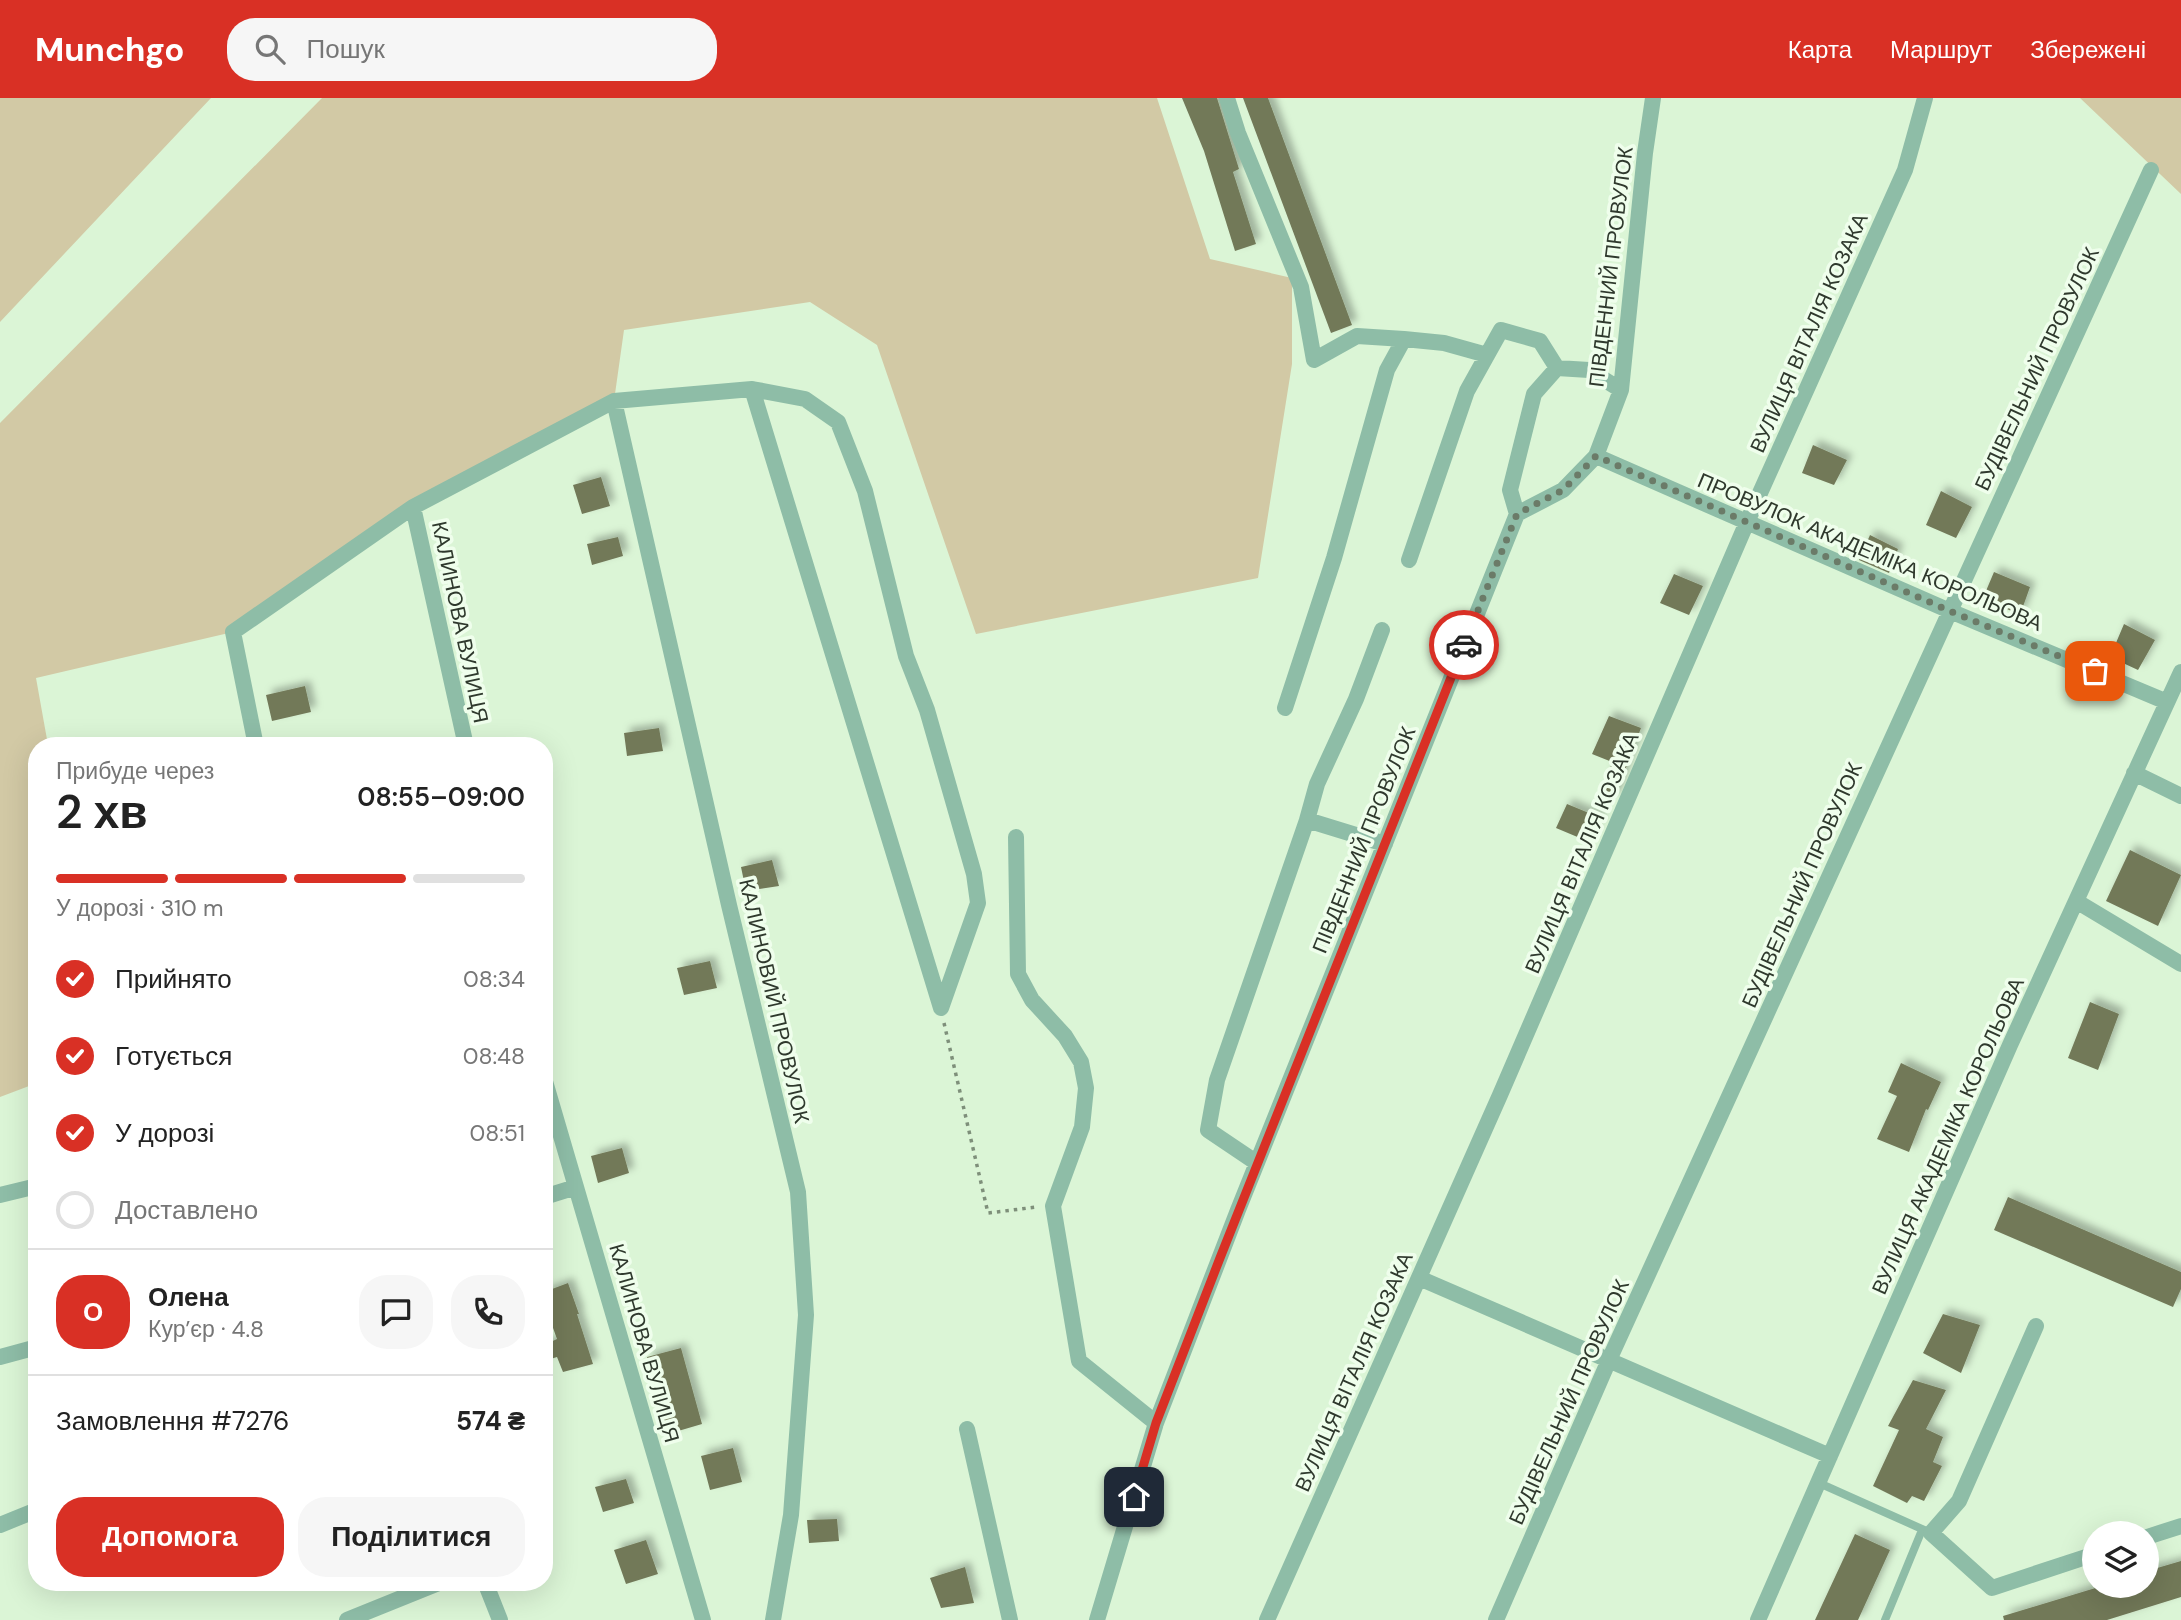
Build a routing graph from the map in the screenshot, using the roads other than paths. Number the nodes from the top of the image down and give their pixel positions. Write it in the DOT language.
graph roads {
  1 [pos="1227,98"];
  2 [pos="1653,98"];
  3 [pos="1925,98"];
  4 [pos="2151,170"];
  5 [pos="1404,339"];
  6 [pos="1487,355"];
  7 [pos="1557,368"];
  8 [pos="752,389"];
  9 [pos="1621,390"];
  10 [pos="614,401"];
  11 [pos="1596,456"];
  12 [pos="413,507"];
  13 [pos="1517,514"];
  14 [pos="1747,522"];
  15 [pos="1409,560"];
  16 [pos="1950,611"];
  17 [pos="1382,630"];
  18 [pos="2181,672"];
  19 [pos="2167,702"];
  20 [pos="1284,708"];
  21 [pos="254,737"];
  22 [pos="464,737"];
  23 [pos="2134,774"];
  24 [pos="2181,796"];
  25 [pos="1307,820"];
  26 [pos="1016,837"];
  27 [pos="1385,844"];
  28 [pos="2076,901"];
  29 [pos="2181,964"];
  30 [pos="553,1109"];
  31 [pos="1257,1163"];
  32 [pos="576,1187"];
  33 [pos="28,1188"];
  34 [pos="553,1194"];
  35 [pos="0,1195"];
  36 [pos="1419,1278"];
  37 [pos="2036,1326"];
  38 [pos="28,1349"];
  39 [pos="0,1357"];
  40 [pos="1609,1360"];
  41 [pos="1156,1423"];
  42 [pos="967,1429"];
  43 [pos="1830,1456"];
  44 [pos="1819,1483"];
  45 [pos="28,1514"];
  46 [pos="0,1525"];
  47 [pos="2181,1526"];
  48 [pos="1927,1532"];
  49 [pos="2159,1533"];
  50 [pos="2082,1558"];
  51 [pos="419,1591"];
  52 [pos="489,1591"];
  53 [pos="347,1620"];
  54 [pos="500,1620"];
  55 [pos="703,1620"];
  56 [pos="773,1620"];
  57 [pos="1010,1620"];
  58 [pos="1097,1620"];
  59 [pos="1267,1620"];
  60 [pos="1496,1620"];
  61 [pos="1758,1620"];
  62 [pos="1885,1620"];
  1 -- 5 [label="street"];
  2 -- 9 [label="street, ПІВДЕННИЙ ПРОВУЛОК"];
  3 -- 14 [label="street, ВУЛИЦЯ ВІТАЛІЯ КОЗАКА"];
  4 -- 16 [label="street, БУДІВЕЛЬНИЙ ПРОВУЛОК"];
  5 -- 6 [label="street"];
  5 -- 20 [label="street"];
  6 -- 7 [label="street"];
  6 -- 15 [label="street"];
  7 -- 9 [label="street"];
  7 -- 13 [label="street"];
  8 -- 8 [label="street"];
  8 -- 10 [label="street"];
  9 -- 11 [label="street, ПІВДЕННИЙ ПРОВУЛОК"];
  10 -- 12 [label="street"];
  10 -- 56 [label="street, КАЛИНОВИЙ ПРОВУЛОК"];
  11 -- 13 [label="street, ПІВДЕННИЙ ПРОВУЛОК"];
  11 -- 14 [label="street, ПРОВУЛОК АКАДЕМІКА КОРОЛЬОВА"];
  12 -- 21 [label="street"];
  12 -- 22 [label="street, КАЛИНОВА ВУЛИЦЯ"];
  13 -- 27 [label="street, ПІВДЕННИЙ ПРОВУЛОК"];
  14 -- 16 [label="street, ПРОВУЛОК АКАДЕМІКА КОРОЛЬОВА"];
  14 -- 36 [label="street, ВУЛИЦЯ ВІТАЛІЯ КОЗАКА"];
  16 -- 19 [label="street, ПРОВУЛОК АКАДЕМІКА КОРОЛЬОВА"];
  16 -- 40 [label="street, БУДІВЕЛЬНИЙ ПРОВУЛОК"];
  17 -- 25 [label="street"];
  18 -- 19 [label="street, ВУЛИЦЯ АКАДЕМІКА КОРОЛЬОВА"];
  19 -- 23 [label="street, ВУЛИЦЯ АКАДЕМІКА КОРОЛЬОВА"];
  23 -- 24 [label="street"];
  23 -- 28 [label="street, ВУЛИЦЯ АКАДЕМІКА КОРОЛЬОВА"];
  25 -- 27 [label="street"];
  25 -- 31 [label="street"];
  26 -- 41 [label="street"];
  27 -- 31 [label="street, ПІВДЕННИЙ ПРОВУЛОК"];
  28 -- 29 [label="street"];
  28 -- 43 [label="street, ВУЛИЦЯ АКАДЕМІКА КОРОЛЬОВА"];
  30 -- 32 [label="street, КАЛИНОВА ВУЛИЦЯ"];
  31 -- 41 [label="street, ПІВДЕННИЙ ПРОВУЛОК"];
  32 -- 34 [label="street"];
  32 -- 55 [label="street, КАЛИНОВА ВУЛИЦЯ"];
  33 -- 35 [label="street"];
  36 -- 40 [label="street"];
  36 -- 59 [label="street, ВУЛИЦЯ ВІТАЛІЯ КОЗАКА"];
  37 -- 48 [label="street"];
  38 -- 39 [label="street"];
  40 -- 43 [label="street"];
  40 -- 60 [label="street, БУДІВЕЛЬНИЙ ПРОВУЛОК"];
  41 -- 58 [label="street, ПІВДЕННИЙ ПРОВУЛОК"];
  42 -- 57 [label="street"];
  43 -- 44 [label="street, ВУЛИЦЯ АКАДЕМІКА КОРОЛЬОВА"];
  44 -- 48 [label="lane"];
  44 -- 61 [label="street, ВУЛИЦЯ АКАДЕМІКА КОРОЛЬОВА"];
  45 -- 46 [label="street"];
  47 -- 49 [label="street"];
  48 -- 50 [label="street"];
  48 -- 62 [label="lane"];
  51 -- 53 [label="street"];
  52 -- 54 [label="street"];
}
